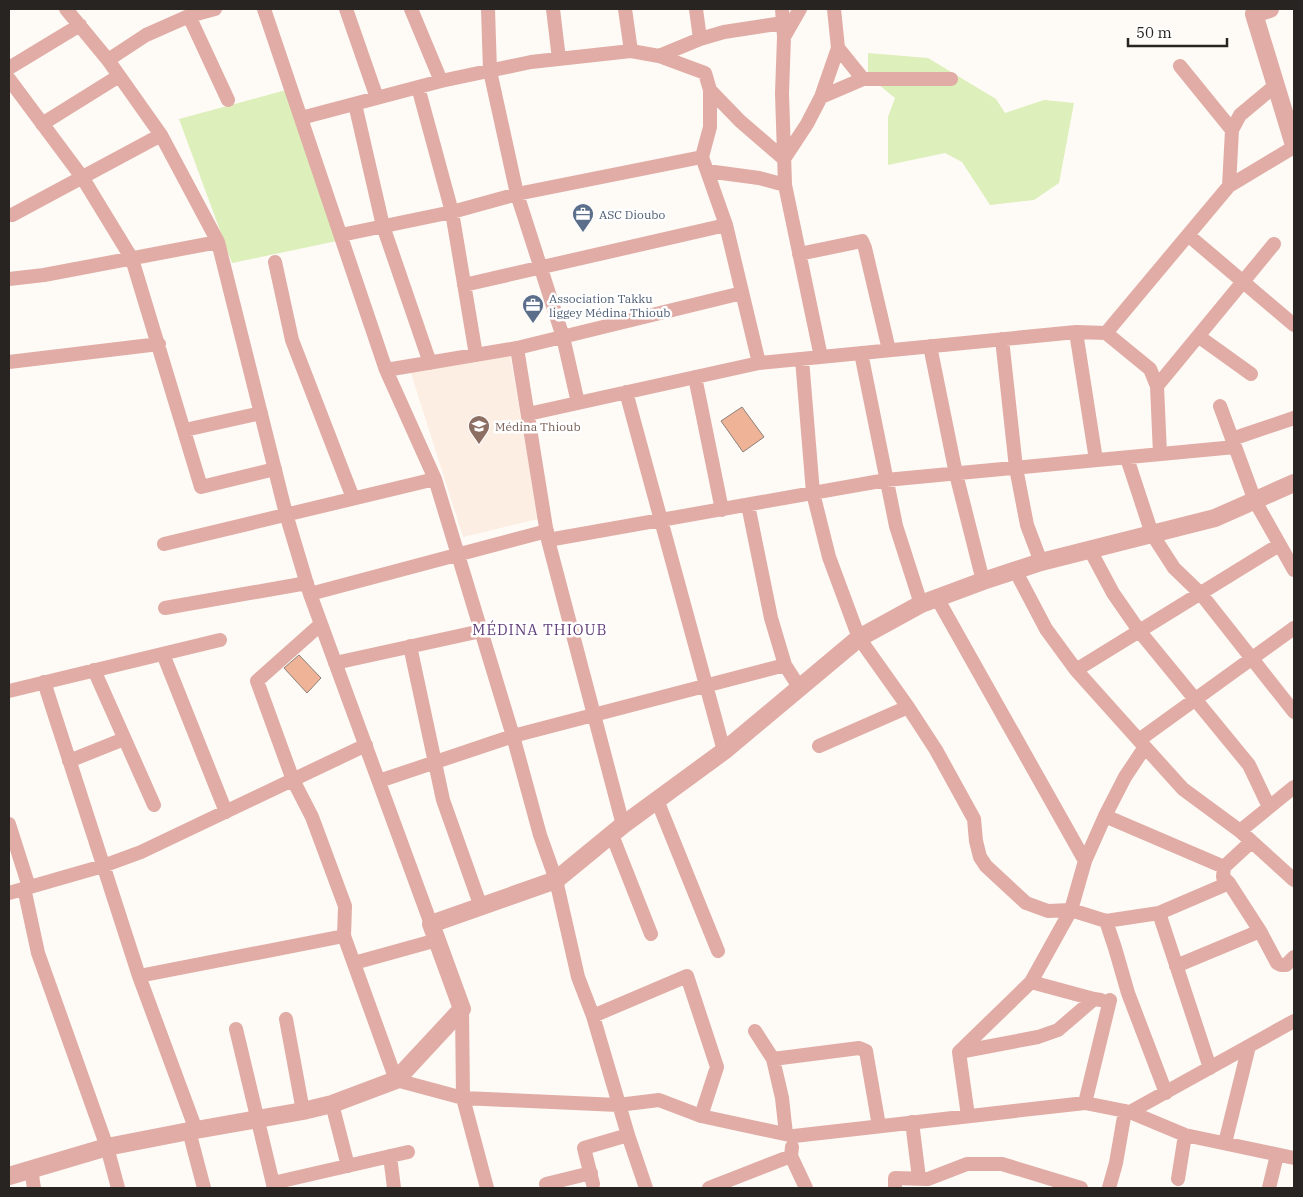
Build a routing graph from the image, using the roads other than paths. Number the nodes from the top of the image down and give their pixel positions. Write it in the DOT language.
graph roads {
  1 [pos="66,9"];
  2 [pos="215,9"];
  3 [pos="264,9"];
  4 [pos="346,9"];
  5 [pos="411,9"];
  6 [pos="488,9"];
  7 [pos="553,9"];
  8 [pos="625,9"];
  9 [pos="696,9"];
  10 [pos="800,9"];
  11 [pos="834,9"];
  12 [pos="1259,10"];
  13 [pos="194,13"];
  14 [pos="783,23"];
  15 [pos="80,25"];
  16 [pos="700,39"];
  17 [pos="838,48"];
  18 [pos="631,51"];
  19 [pos="659,56"];
  20 [pos="559,59"];
  21 [pos="108,60"];
  22 [pos="1180,66"];
  23 [pos="9,68"];
  24 [pos="490,71"];
  25 [pos="119,76"];
  26 [pos="9,79"];
  27 [pos="863,79"];
  28 [pos="951,79"];
  29 [pos="441,81"];
  30 [pos="1276,85"];
  31 [pos="418,87"];
  32 [pos="710,90"];
  33 [pos="821,97"];
  34 [pos="377,98"];
  35 [pos="228,100"];
  36 [pos="355,104"];
  37 [pos="301,118"];
  38 [pos="42,124"];
  39 [pos="1232,130"];
  40 [pos="161,135"];
  41 [pos="1293,139"];
  42 [pos="702,157"];
  43 [pos="784,159"];
  44 [pos="707,171"];
  45 [pos="82,178"];
  46 [pos="784,185"];
  47 [pos="1229,186"];
  48 [pos="516,194"];
  49 [pos="452,212"];
  50 [pos="12,215"];
  51 [pos="383,226"];
  52 [pos="726,226"];
  53 [pos="341,235"];
  54 [pos="1188,235"];
  55 [pos="218,242"];
  56 [pos="1274,244"];
  57 [pos="799,254"];
  58 [pos="132,258"];
  59 [pos="275,262"];
  60 [pos="540,268"];
  61 [pos="9,279"];
  62 [pos="1244,281"];
  63 [pos="464,285"];
  64 [pos="742,293"];
  65 [pos="1294,325"];
  66 [pos="1076,332"];
  67 [pos="1106,333"];
  68 [pos="1198,336"];
  69 [pos="563,337"];
  70 [pos="1002,339"];
  71 [pos="159,344"];
  72 [pos="930,346"];
  73 [pos="517,348"];
  74 [pos="888,350"];
  75 [pos="861,353"];
  76 [pos="476,355"];
  77 [pos="821,357"];
  78 [pos="802,359"];
  79 [pos="9,362"];
  80 [pos="430,363"];
  81 [pos="759,363"];
  82 [pos="386,370"];
  83 [pos="1251,374"];
  84 [pos="695,377"];
  85 [pos="1157,386"];
  86 [pos="626,392"];
  87 [pos="578,403"];
  88 [pos="1220,406"];
  89 [pos="261,413"];
  90 [pos="528,414"];
  91 [pos="1294,418"];
  92 [pos="184,430"];
  93 [pos="1233,443"];
  94 [pos="1160,454"];
  95 [pos="1127,458"];
  96 [pos="1096,460"];
  97 [pos="1016,468"];
  98 [pos="275,469"];
  99 [pos="956,474"];
  100 [pos="435,479"];
  101 [pos="886,480"];
  102 [pos="1294,484"];
  103 [pos="814,493"];
  104 [pos="353,498"];
  105 [pos="1255,502"];
  106 [pos="748,505"];
  107 [pos="722,510"];
  108 [pos="286,514"];
  109 [pos="660,521"];
  110 [pos="1152,534"];
  111 [pos="548,536"];
  112 [pos="164,544"];
  113 [pos="1279,546"];
  114 [pos="1090,550"];
  115 [pos="459,555"];
  116 [pos="1041,562"];
  117 [pos="1015,570"];
  118 [pos="1294,570"];
  119 [pos="984,581"];
  120 [pos="309,589"];
  121 [pos="1201,594"];
  122 [pos="929,601"];
  123 [pos="165,608"];
  124 [pos="321,624"];
  125 [pos="1294,628"];
  126 [pos="481,631"];
  127 [pos="1140,632"];
  128 [pos="859,638"];
  129 [pos="220,640"];
  130 [pos="410,646"];
  131 [pos="164,654"];
  132 [pos="1252,659"];
  133 [pos="335,663"];
  134 [pos="785,665"];
  135 [pos="94,670"];
  136 [pos="1076,670"];
  137 [pos="44,682"];
  138 [pos="706,687"];
  139 [pos="799,687"];
  140 [pos="9,691"];
  141 [pos="1195,700"];
  142 [pos="908,707"];
  143 [pos="1294,712"];
  144 [pos="594,715"];
  145 [pos="514,736"];
  146 [pos="124,739"];
  147 [pos="1142,744"];
  148 [pos="366,745"];
  149 [pos="819,746"];
  150 [pos="724,751"];
  151 [pos="69,761"];
  152 [pos="434,762"];
  153 [pos="293,780"];
  154 [pos="379,781"];
  155 [pos="1294,787"];
  156 [pos="658,800"];
  157 [pos="154,805"];
  158 [pos="1269,807"];
  159 [pos="226,812"];
  160 [pos="1105,816"];
  161 [pos="9,824"];
  162 [pos="617,830"];
  163 [pos="1240,831"];
  164 [pos="1251,842"];
  165 [pos="1085,861"];
  166 [pos="103,866"];
  167 [pos="1224,867"];
  168 [pos="556,880"];
  169 [pos="1294,880"];
  170 [pos="1229,883"];
  171 [pos="26,888"];
  172 [pos="9,893"];
  173 [pos="481,907"];
  174 [pos="1071,910"];
  175 [pos="1159,913"];
  176 [pos="1106,921"];
  177 [pos="431,924"];
  178 [pos="1260,931"];
  179 [pos="650,934"];
  180 [pos="344,936"];
  181 [pos="437,940"];
  182 [pos="718,951"];
  183 [pos="1294,957"];
  184 [pos="354,963"];
  185 [pos="1176,966"];
  186 [pos="139,976"];
  187 [pos="1031,982"];
  188 [pos="1128,993"];
  189 [pos="1094,999"];
  190 [pos="1110,1000"];
  191 [pos="462,1010"];
  192 [pos="593,1016"];
  193 [pos="286,1019"];
  194 [pos="1294,1021"];
  195 [pos="236,1029"];
  196 [pos="755,1031"];
  197 [pos="1249,1046"];
  198 [pos="960,1052"];
  199 [pos="772,1059"];
  200 [pos="1210,1068"];
  201 [pos="396,1080"];
  202 [pos="1166,1093"];
  203 [pos="463,1098"];
  204 [pos="1085,1103"];
  205 [pos="332,1104"];
  206 [pos="618,1105"];
  207 [pos="303,1111"];
  208 [pos="1128,1112"];
  209 [pos="701,1116"];
  210 [pos="968,1116"];
  211 [pos="257,1118"];
  212 [pos="912,1122"];
  213 [pos="879,1126"];
  214 [pos="192,1130"];
  215 [pos="628,1135"];
  216 [pos="790,1135"];
  217 [pos="1185,1135"];
  218 [pos="1226,1144"];
  219 [pos="107,1147"];
  220 [pos="408,1152"];
  221 [pos="1277,1155"];
  222 [pos="390,1156"];
  223 [pos="791,1156"];
  224 [pos="1294,1158"];
  225 [pos="348,1166"];
  226 [pos="31,1169"];
  227 [pos="9,1176"];
  228 [pos="1178,1179"];
  229 [pos="928,1182"];
  230 [pos="546,1184"];
  231 [pos="273,1186"];
  232 [pos="34,1188"];
  233 [pos="118,1188"];
  234 [pos="204,1188"];
  235 [pos="394,1188"];
  236 [pos="487,1188"];
  237 [pos="646,1188"];
  238 [pos="709,1188"];
  239 [pos="806,1188"];
  240 [pos="895,1188"];
  241 [pos="1081,1188"];
  242 [pos="1108,1188"];
  243 [pos="1269,1188"];
  1 -- 15 [label="street"];
  2 -- 13 [label="street"];
  3 -- 37 [label="street"];
  4 -- 34 [label="street"];
  5 -- 29 [label="street"];
  6 -- 24 [label="street"];
  7 -- 20 [label="street"];
  8 -- 18 [label="street"];
  9 -- 16 [label="street"];
  10 -- 14 [label="street"];
  11 -- 17 [label="street"];
  12 -- 30 [label="street"];
  13 -- 21 [label="street"];
  13 -- 35 [label="street"];
  14 -- 16 [label="street"];
  14 -- 43 [label="street"];
  15 -- 21 [label="street"];
  15 -- 23 [label="street"];
  16 -- 19 [label="street"];
  17 -- 27 [label="street"];
  17 -- 33 [label="street"];
  18 -- 19 [label="street"];
  18 -- 20 [label="street"];
  19 -- 32 [label="street"];
  20 -- 24 [label="street"];
  21 -- 25 [label="street"];
  22 -- 39 [label="street"];
  24 -- 29 [label="street"];
  24 -- 48 [label="street"];
  25 -- 38 [label="street"];
  25 -- 40 [label="street"];
  26 -- 38 [label="street"];
  27 -- 28 [label="street"];
  27 -- 33 [label="street"];
  29 -- 31 [label="street"];
  30 -- 39 [label="street"];
  30 -- 41 [label="street"];
  31 -- 34 [label="street"];
  31 -- 49 [label="street"];
  32 -- 42 [label="street"];
  32 -- 43 [label="street"];
  33 -- 43 [label="street"];
  34 -- 36 [label="street"];
  36 -- 37 [label="street"];
  36 -- 51 [label="street"];
  37 -- 53 [label="street"];
  38 -- 45 [label="street"];
  39 -- 47 [label="street"];
  40 -- 45 [label="street"];
  40 -- 55 [label="street"];
  41 -- 47 [label="street"];
  42 -- 44 [label="street"];
  42 -- 48 [label="street"];
  43 -- 46 [label="street"];
  44 -- 46 [label="street"];
  44 -- 52 [label="street"];
  45 -- 50 [label="street"];
  45 -- 58 [label="street"];
  46 -- 57 [label="street"];
  47 -- 54 [label="street"];
  48 -- 49 [label="street"];
  48 -- 60 [label="street"];
  49 -- 51 [label="street"];
  49 -- 63 [label="street"];
  51 -- 53 [label="street"];
  51 -- 80 [label="street"];
  52 -- 60 [label="street"];
  52 -- 64 [label="street"];
  53 -- 82 [label="street"];
  54 -- 62 [label="street"];
  54 -- 67 [label="street"];
  55 -- 58 [label="street"];
  55 -- 89 [label="street"];
  56 -- 62 [label="street"];
  57 -- 74 [label="street"];
  57 -- 77 [label="street"];
  58 -- 61 [label="street"];
  58 -- 71 [label="street"];
  59 -- 104 [label="street"];
  60 -- 63 [label="street"];
  60 -- 69 [label="street"];
  62 -- 65 [label="street"];
  62 -- 68 [label="street"];
  63 -- 76 [label="street"];
  64 -- 69 [label="street"];
  64 -- 81 [label="street"];
  66 -- 67 [label="street"];
  66 -- 70 [label="street"];
  66 -- 96 [label="street"];
  67 -- 85 [label="street"];
  68 -- 83 [label="street"];
  68 -- 85 [label="street"];
  69 -- 73 [label="street"];
  69 -- 87 [label="street"];
  70 -- 72 [label="street"];
  70 -- 97 [label="street"];
  71 -- 79 [label="street"];
  71 -- 92 [label="street"];
  72 -- 74 [label="street"];
  72 -- 99 [label="street"];
  73 -- 76 [label="street"];
  73 -- 90 [label="street"];
  74 -- 75 [label="street"];
  75 -- 77 [label="street"];
  75 -- 101 [label="street"];
  76 -- 80 [label="street"];
  77 -- 78 [label="street"];
  78 -- 81 [label="street"];
  78 -- 103 [label="street"];
  80 -- 82 [label="street"];
  81 -- 84 [label="street"];
  82 -- 100 [label="street"];
  84 -- 86 [label="street"];
  84 -- 107 [label="street"];
  85 -- 94 [label="street"];
  86 -- 87 [label="street"];
  86 -- 109 [label="street"];
  87 -- 90 [label="street"];
  88 -- 93 [label="street"];
  89 -- 92 [label="street"];
  89 -- 98 [label="street"];
  90 -- 111 [label="street"];
  91 -- 93 [label="street"];
  92 -- 98 [label="street"];
  93 -- 94 [label="street"];
  93 -- 105 [label="street"];
  94 -- 95 [label="street"];
  95 -- 96 [label="street"];
  95 -- 110 [label="street"];
  96 -- 97 [label="street"];
  97 -- 99 [label="street"];
  97 -- 116 [label="street"];
  98 -- 108 [label="street"];
  99 -- 101 [label="street"];
  99 -- 119 [label="street"];
  100 -- 104 [label="street"];
  100 -- 115 [label="street"];
  101 -- 103 [label="street"];
  101 -- 122 [label="street"];
  102 -- 105 [label="street"];
  103 -- 106 [label="street"];
  103 -- 128 [label="street"];
  104 -- 108 [label="street"];
  105 -- 110 [label="street"];
  105 -- 113 [label="street"];
  106 -- 107 [label="street"];
  106 -- 134 [label="street"];
  107 -- 109 [label="street"];
  108 -- 112 [label="street"];
  108 -- 120 [label="street"];
  109 -- 111 [label="street"];
  109 -- 138 [label="street"];
  110 -- 114 [label="street"];
  110 -- 121 [label="street"];
  111 -- 115 [label="street"];
  111 -- 144 [label="street"];
  113 -- 118 [label="street"];
  113 -- 121 [label="street"];
  114 -- 116 [label="street"];
  114 -- 127 [label="street"];
  115 -- 120 [label="street"];
  115 -- 126 [label="street"];
  116 -- 117 [label="street"];
  117 -- 119 [label="street"];
  117 -- 136 [label="street"];
  119 -- 122 [label="street"];
  120 -- 123 [label="street"];
  120 -- 124 [label="street"];
  121 -- 127 [label="street"];
  121 -- 132 [label="street"];
  122 -- 128 [label="street"];
  122 -- 165 [label="street"];
  124 -- 133 [label="street"];
  124 -- 153 [label="street"];
  125 -- 132 [label="street"];
  126 -- 130 [label="street"];
  126 -- 145 [label="street"];
  127 -- 136 [label="street"];
  127 -- 141 [label="street"];
  128 -- 139 [label="street"];
  128 -- 142 [label="street"];
  129 -- 131 [label="street"];
  130 -- 133 [label="street"];
  130 -- 152 [label="street"];
  131 -- 135 [label="street"];
  131 -- 159 [label="street"];
  132 -- 141 [label="street"];
  132 -- 143 [label="street"];
  133 -- 148 [label="street"];
  134 -- 138 [label="street"];
  134 -- 139 [label="street"];
  135 -- 137 [label="street"];
  135 -- 146 [label="street"];
  136 -- 147 [label="street"];
  137 -- 140 [label="street"];
  137 -- 151 [label="street"];
  138 -- 144 [label="street"];
  138 -- 150 [label="street"];
  139 -- 150 [label="street"];
  141 -- 147 [label="street"];
  141 -- 158 [label="street"];
  142 -- 149 [label="street"];
  142 -- 174 [label="street"];
  144 -- 145 [label="street"];
  144 -- 162 [label="street"];
  145 -- 152 [label="street"];
  145 -- 168 [label="street"];
  146 -- 151 [label="street"];
  146 -- 157 [label="street"];
  147 -- 160 [label="street"];
  147 -- 163 [label="street"];
  148 -- 153 [label="street"];
  148 -- 154 [label="street"];
  150 -- 156 [label="street"];
  151 -- 166 [label="street"];
  152 -- 154 [label="street"];
  152 -- 173 [label="street"];
  153 -- 159 [label="street"];
  153 -- 180 [label="street"];
  154 -- 177 [label="street"];
  155 -- 158 [label="street"];
  156 -- 162 [label="street"];
  156 -- 182 [label="street"];
  158 -- 163 [label="street"];
  159 -- 166 [label="street"];
  160 -- 165 [label="street"];
  160 -- 167 [label="street"];
  161 -- 171 [label="street"];
  162 -- 168 [label="street"];
  162 -- 179 [label="street"];
  163 -- 164 [label="street"];
  164 -- 167 [label="street"];
  164 -- 169 [label="street"];
  165 -- 174 [label="street"];
  166 -- 171 [label="street"];
  166 -- 186 [label="street"];
  167 -- 170 [label="street"];
  168 -- 173 [label="street"];
  168 -- 192 [label="street"];
  170 -- 175 [label="street"];
  170 -- 178 [label="street"];
  171 -- 172 [label="street"];
  171 -- 219 [label="street"];
  173 -- 177 [label="street"];
  174 -- 176 [label="street"];
  174 -- 187 [label="street"];
  175 -- 176 [label="street"];
  175 -- 185 [label="street"];
  176 -- 188 [label="street"];
  177 -- 181 [label="street"];
  178 -- 183 [label="street"];
  178 -- 185 [label="street"];
  180 -- 184 [label="street"];
  180 -- 186 [label="street"];
  181 -- 184 [label="street"];
  181 -- 191 [label="street"];
  184 -- 201 [label="street"];
  185 -- 200 [label="street"];
  186 -- 214 [label="street"];
  187 -- 189 [label="street"];
  187 -- 198 [label="street"];
  188 -- 190 [label="street"];
  188 -- 202 [label="street"];
  189 -- 190 [label="street"];
  189 -- 198 [label="street"];
  190 -- 204 [label="street"];
  191 -- 201 [label="street"];
  191 -- 203 [label="street"];
  192 -- 206 [label="street"];
  192 -- 209 [label="street"];
  193 -- 207 [label="street"];
  194 -- 197 [label="street"];
  195 -- 211 [label="street"];
  196 -- 199 [label="street"];
  197 -- 200 [label="street"];
  197 -- 218 [label="street"];
  198 -- 210 [label="street"];
  199 -- 213 [label="street"];
  199 -- 216 [label="street"];
  200 -- 202 [label="street"];
  201 -- 203 [label="street"];
  201 -- 205 [label="street"];
  202 -- 208 [label="street"];
  203 -- 206 [label="street"];
  203 -- 236 [label="street"];
  204 -- 208 [label="street"];
  204 -- 210 [label="street"];
  205 -- 207 [label="street"];
  205 -- 225 [label="street"];
  206 -- 209 [label="street"];
  206 -- 215 [label="street"];
  207 -- 211 [label="street"];
  208 -- 217 [label="street"];
  208 -- 242 [label="street"];
  209 -- 216 [label="street"];
  210 -- 212 [label="street"];
  211 -- 214 [label="street"];
  211 -- 231 [label="street"];
  212 -- 213 [label="street"];
  212 -- 229 [label="street"];
  213 -- 216 [label="street"];
  214 -- 219 [label="street"];
  214 -- 234 [label="street"];
  215 -- 230 [label="street"];
  215 -- 237 [label="street"];
  216 -- 223 [label="street"];
  217 -- 218 [label="street"];
  217 -- 228 [label="street"];
  218 -- 221 [label="street"];
  219 -- 226 [label="street"];
  219 -- 233 [label="street"];
  220 -- 222 [label="street"];
  221 -- 224 [label="street"];
  221 -- 243 [label="street"];
  222 -- 225 [label="street"];
  222 -- 235 [label="street"];
  223 -- 238 [label="street"];
  223 -- 239 [label="street"];
  225 -- 231 [label="street"];
  226 -- 227 [label="street"];
  226 -- 232 [label="street"];
  229 -- 240 [label="street"];
  229 -- 241 [label="street"];
}
